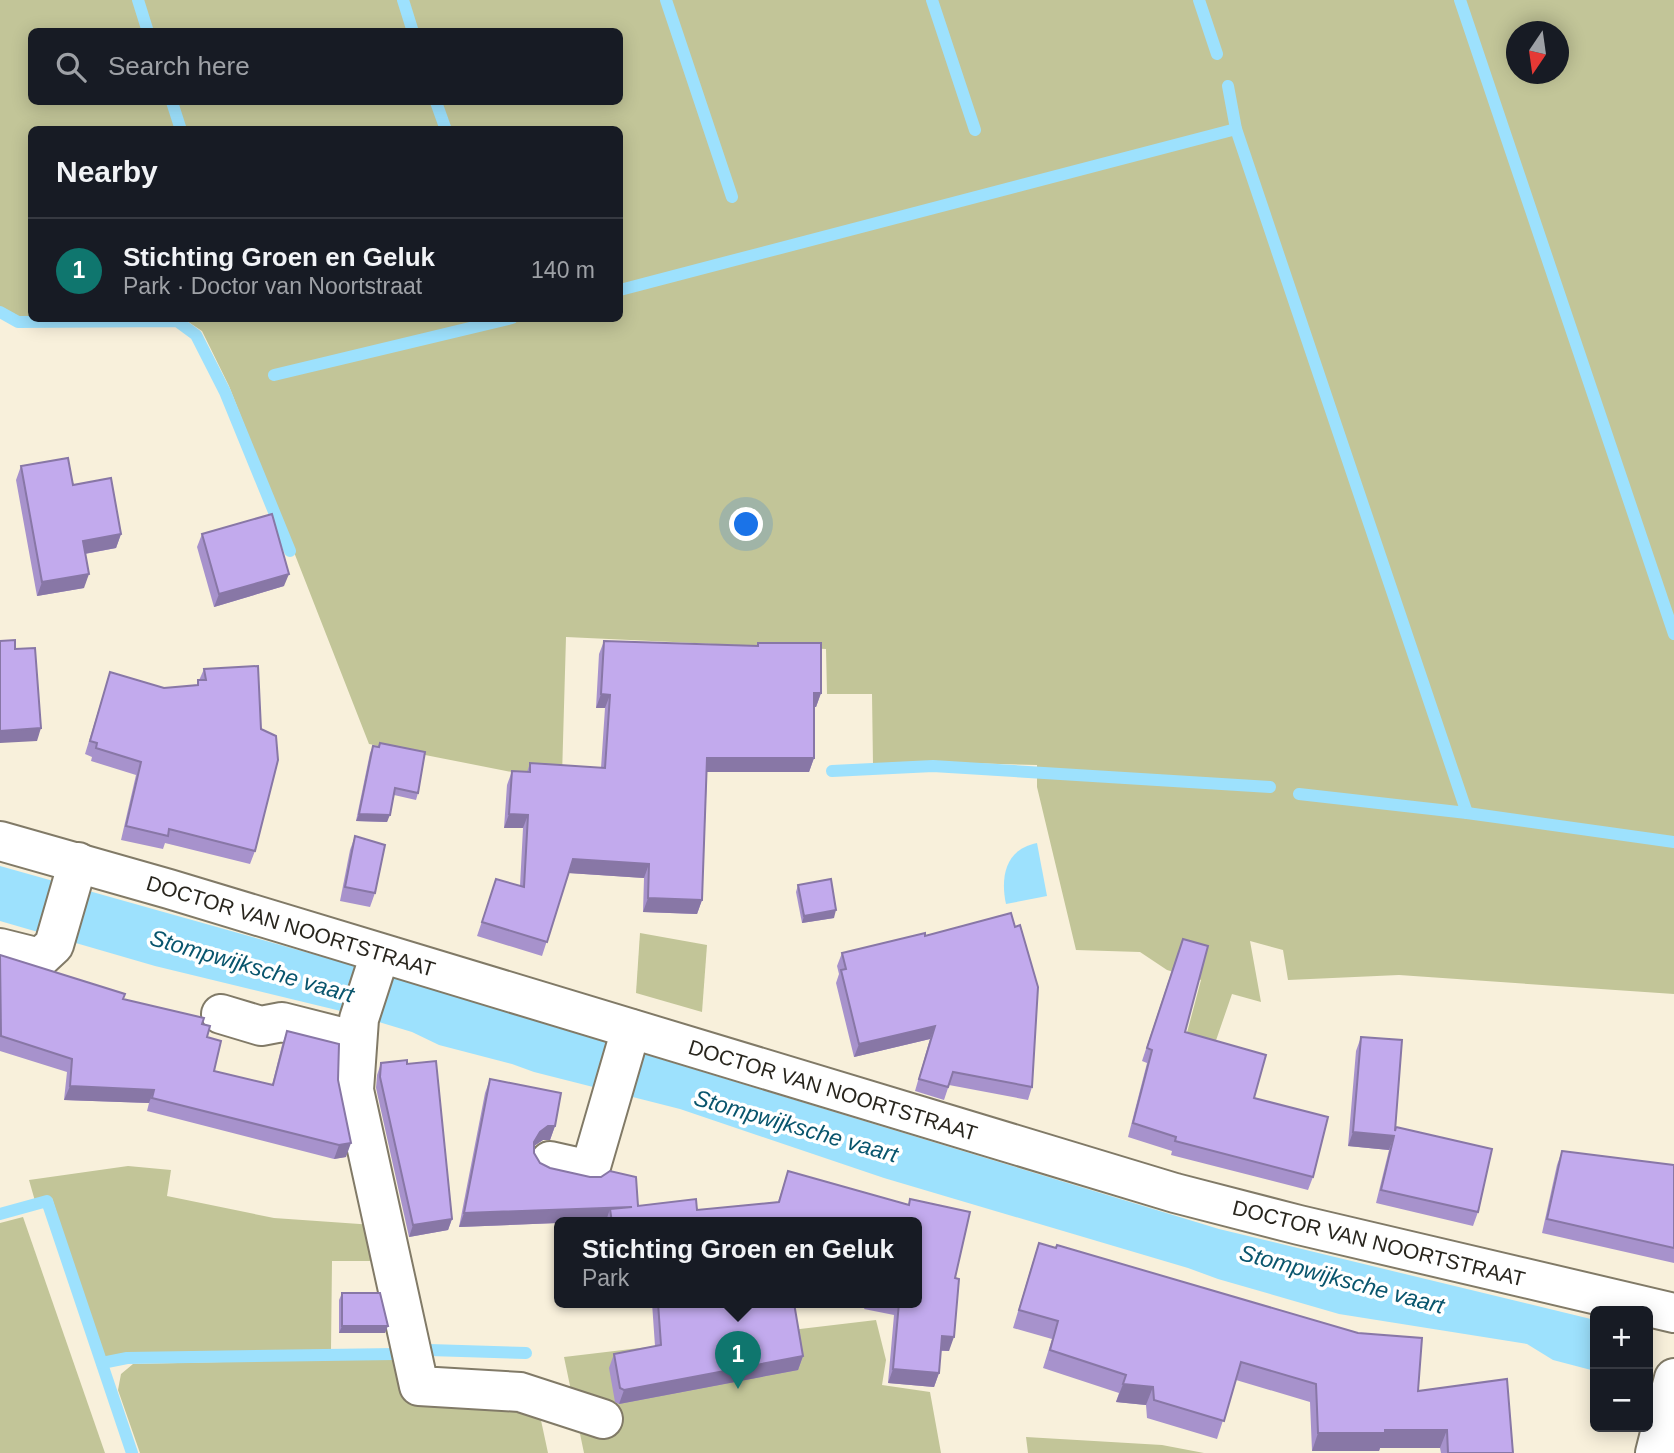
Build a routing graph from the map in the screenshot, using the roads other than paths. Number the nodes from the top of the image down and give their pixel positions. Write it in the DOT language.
graph roads {
  1 [pos="0,841"];
  2 [pos="76,873"];
  3 [pos="0,948"];
  4 [pos="378,962"];
  5 [pos="221,1014"];
  6 [pos="358,1030"];
  7 [pos="628,1037"];
  8 [pos="550,1161"];
  9 [pos="1674,1313"];
  10 [pos="603,1419"];
  1 -- 2 [label="street, DOCTOR VAN NOORTSTRAAT"];
  2 -- 3 [label="street"];
  2 -- 4 [label="street, DOCTOR VAN NOORTSTRAAT"];
  4 -- 6 [label="street"];
  4 -- 7 [label="street, DOCTOR VAN NOORTSTRAAT"];
  5 -- 6 [label="street"];
  6 -- 10 [label="street"];
  7 -- 8 [label="street"];
  7 -- 9 [label="street, DOCTOR VAN NOORTSTRAAT"];
}
